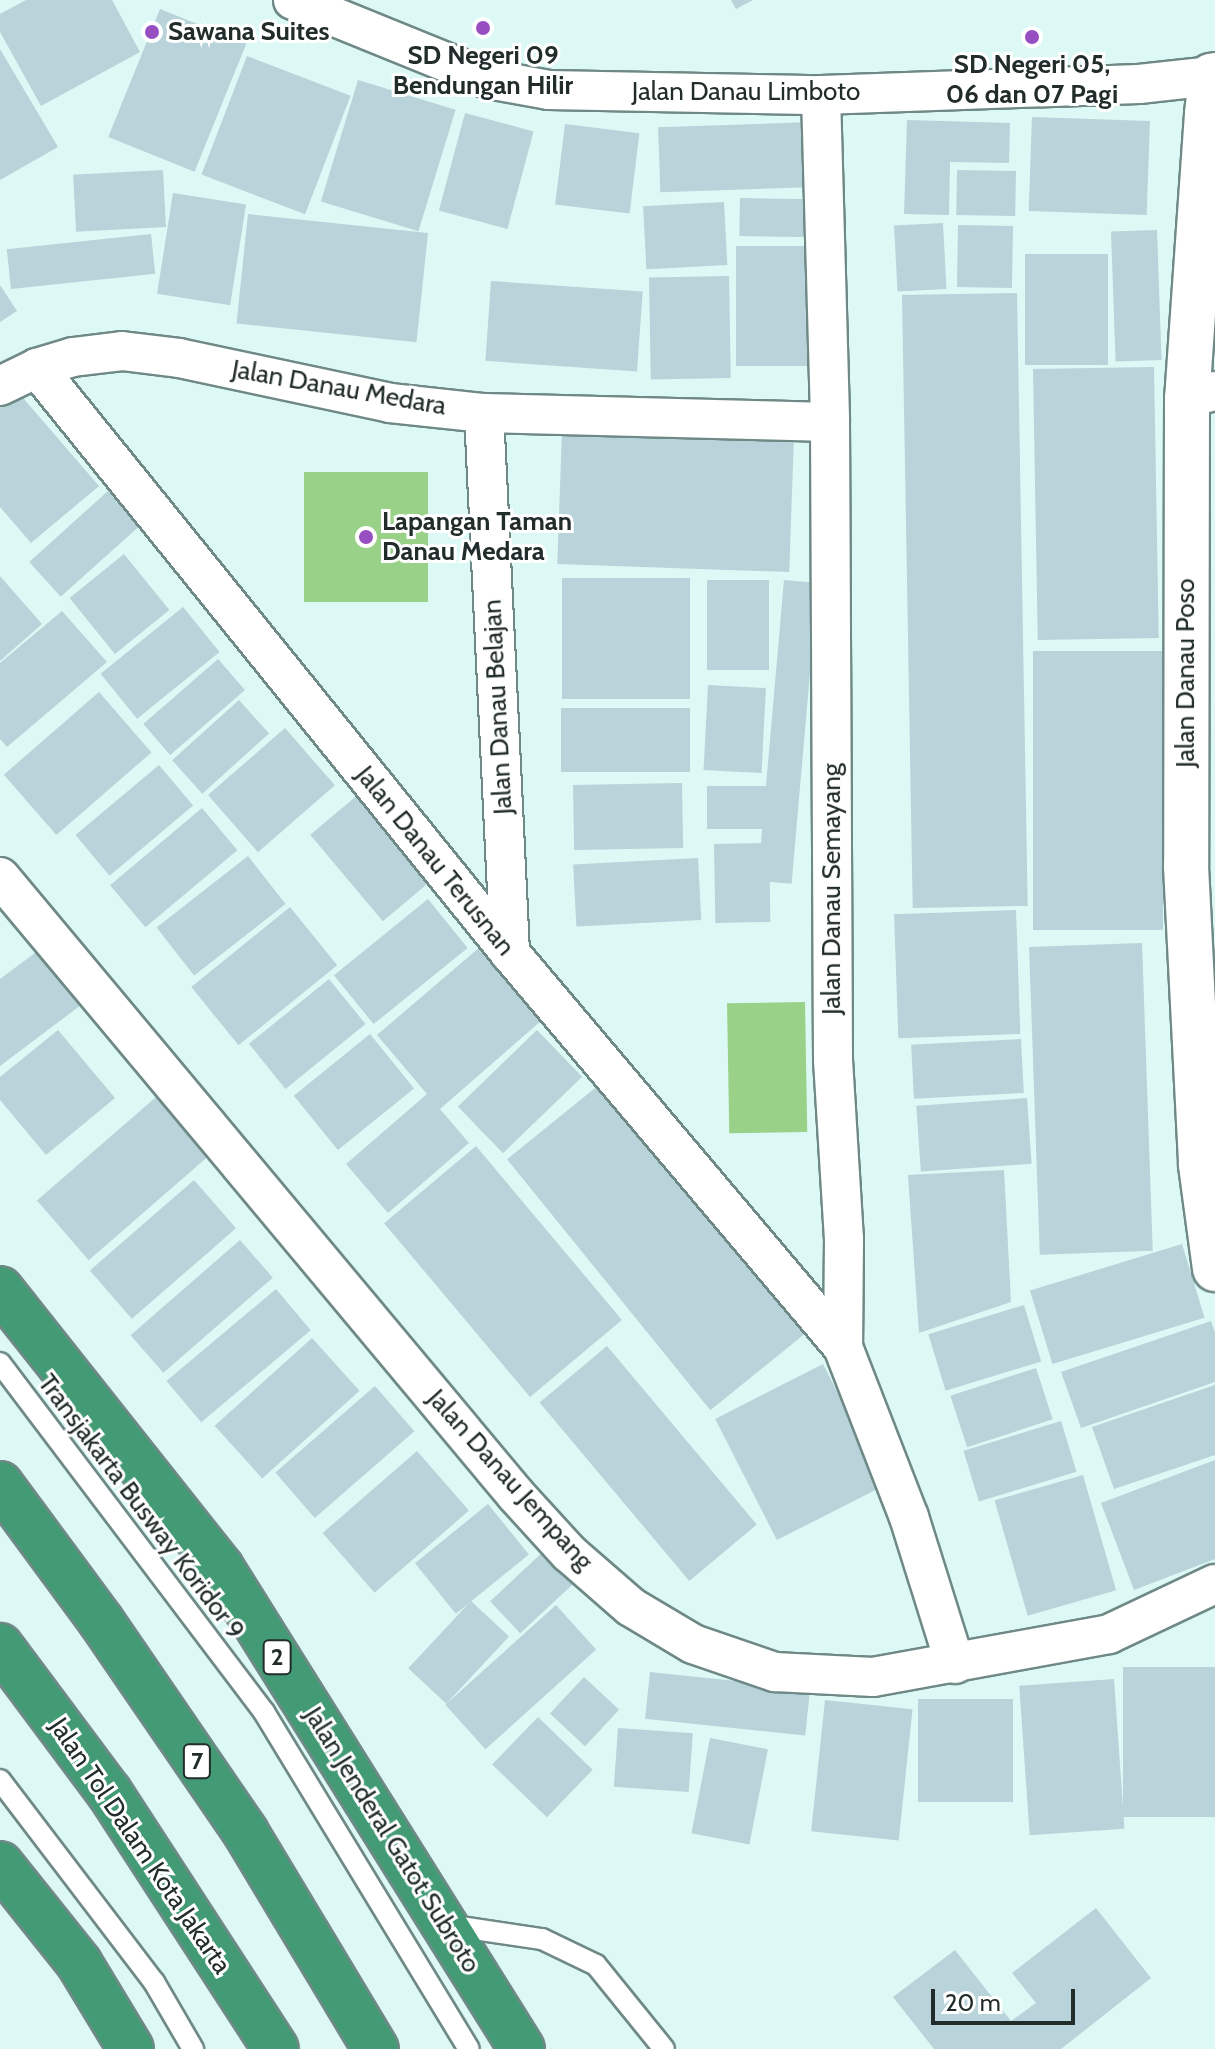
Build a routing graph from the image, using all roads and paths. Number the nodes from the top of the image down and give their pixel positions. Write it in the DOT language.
graph roads {
  1 [pos="293,0"];
  2 [pos="1213,76"];
  3 [pos="821,95"];
  4 [pos="37,368"];
  5 [pos="0,386"];
  6 [pos="1201,395"];
  7 [pos="484,413"];
  8 [pos="830,422"];
  9 [pos="0,877"];
  10 [pos="510,953"];
  11 [pos="1215,1269"];
  12 [pos="0,1289"];
  13 [pos="843,1347"];
  14 [pos="0,1363"];
  15 [pos="0,1484"];
  16 [pos="1215,1584"];
  17 [pos="0,1646"];
  18 [pos="955,1664"];
  19 [pos="0,1780"];
  20 [pos="0,1864"];
  21 [pos="446,1925"];
  22 [pos="131,2049"];
  23 [pos="193,2049"];
  24 [pos="276,2049"];
  25 [pos="376,2049"];
  26 [pos="469,2049"];
  27 [pos="522,2049"];
  28 [pos="664,2049"];
  1 -- 3 [label="street, Jalan Danau Limboto"];
  2 -- 3 [label="street, Jalan Danau Limboto"];
  2 -- 6 [label="street, Jalan Danau Poso"];
  3 -- 8 [label="street, Jalan Danau Semayang"];
  4 -- 5 [label="street, Jalan Danau Medara"];
  4 -- 7 [label="street, Jalan Danau Medara"];
  4 -- 10 [label="street, Jalan Danau Terusnan"];
  6 -- 11 [label="street, Jalan Danau Poso"];
  7 -- 8 [label="street, Jalan Danau Medara"];
  7 -- 10 [label="street, Jalan Danau Belajan"];
  8 -- 13 [label="street, Jalan Danau Semayang"];
  9 -- 18 [label="street, Jalan Danau Jempang"];
  10 -- 13 [label="street, Jalan Danau Terusnan"];
  12 -- 21 [label="highway, Jalan Jenderal Gatot Subroto / 2"];
  13 -- 18 [label="street, Jalan Danau Semayang"];
  14 -- 26 [label="lane, Transjakarta Busway Koridor 9"];
  15 -- 25 [label="highway, 7"];
  16 -- 18 [label="street, Jalan Danau Jempang"];
  17 -- 24 [label="highway, Jalan Tol Dalam Kota Jakarta"];
  19 -- 23 [label="lane"];
  20 -- 22 [label="highway"];
  21 -- 27 [label="highway, Jalan Jenderal Gatot Subroto / 2"];
  21 -- 28 [label="lane"];
}
